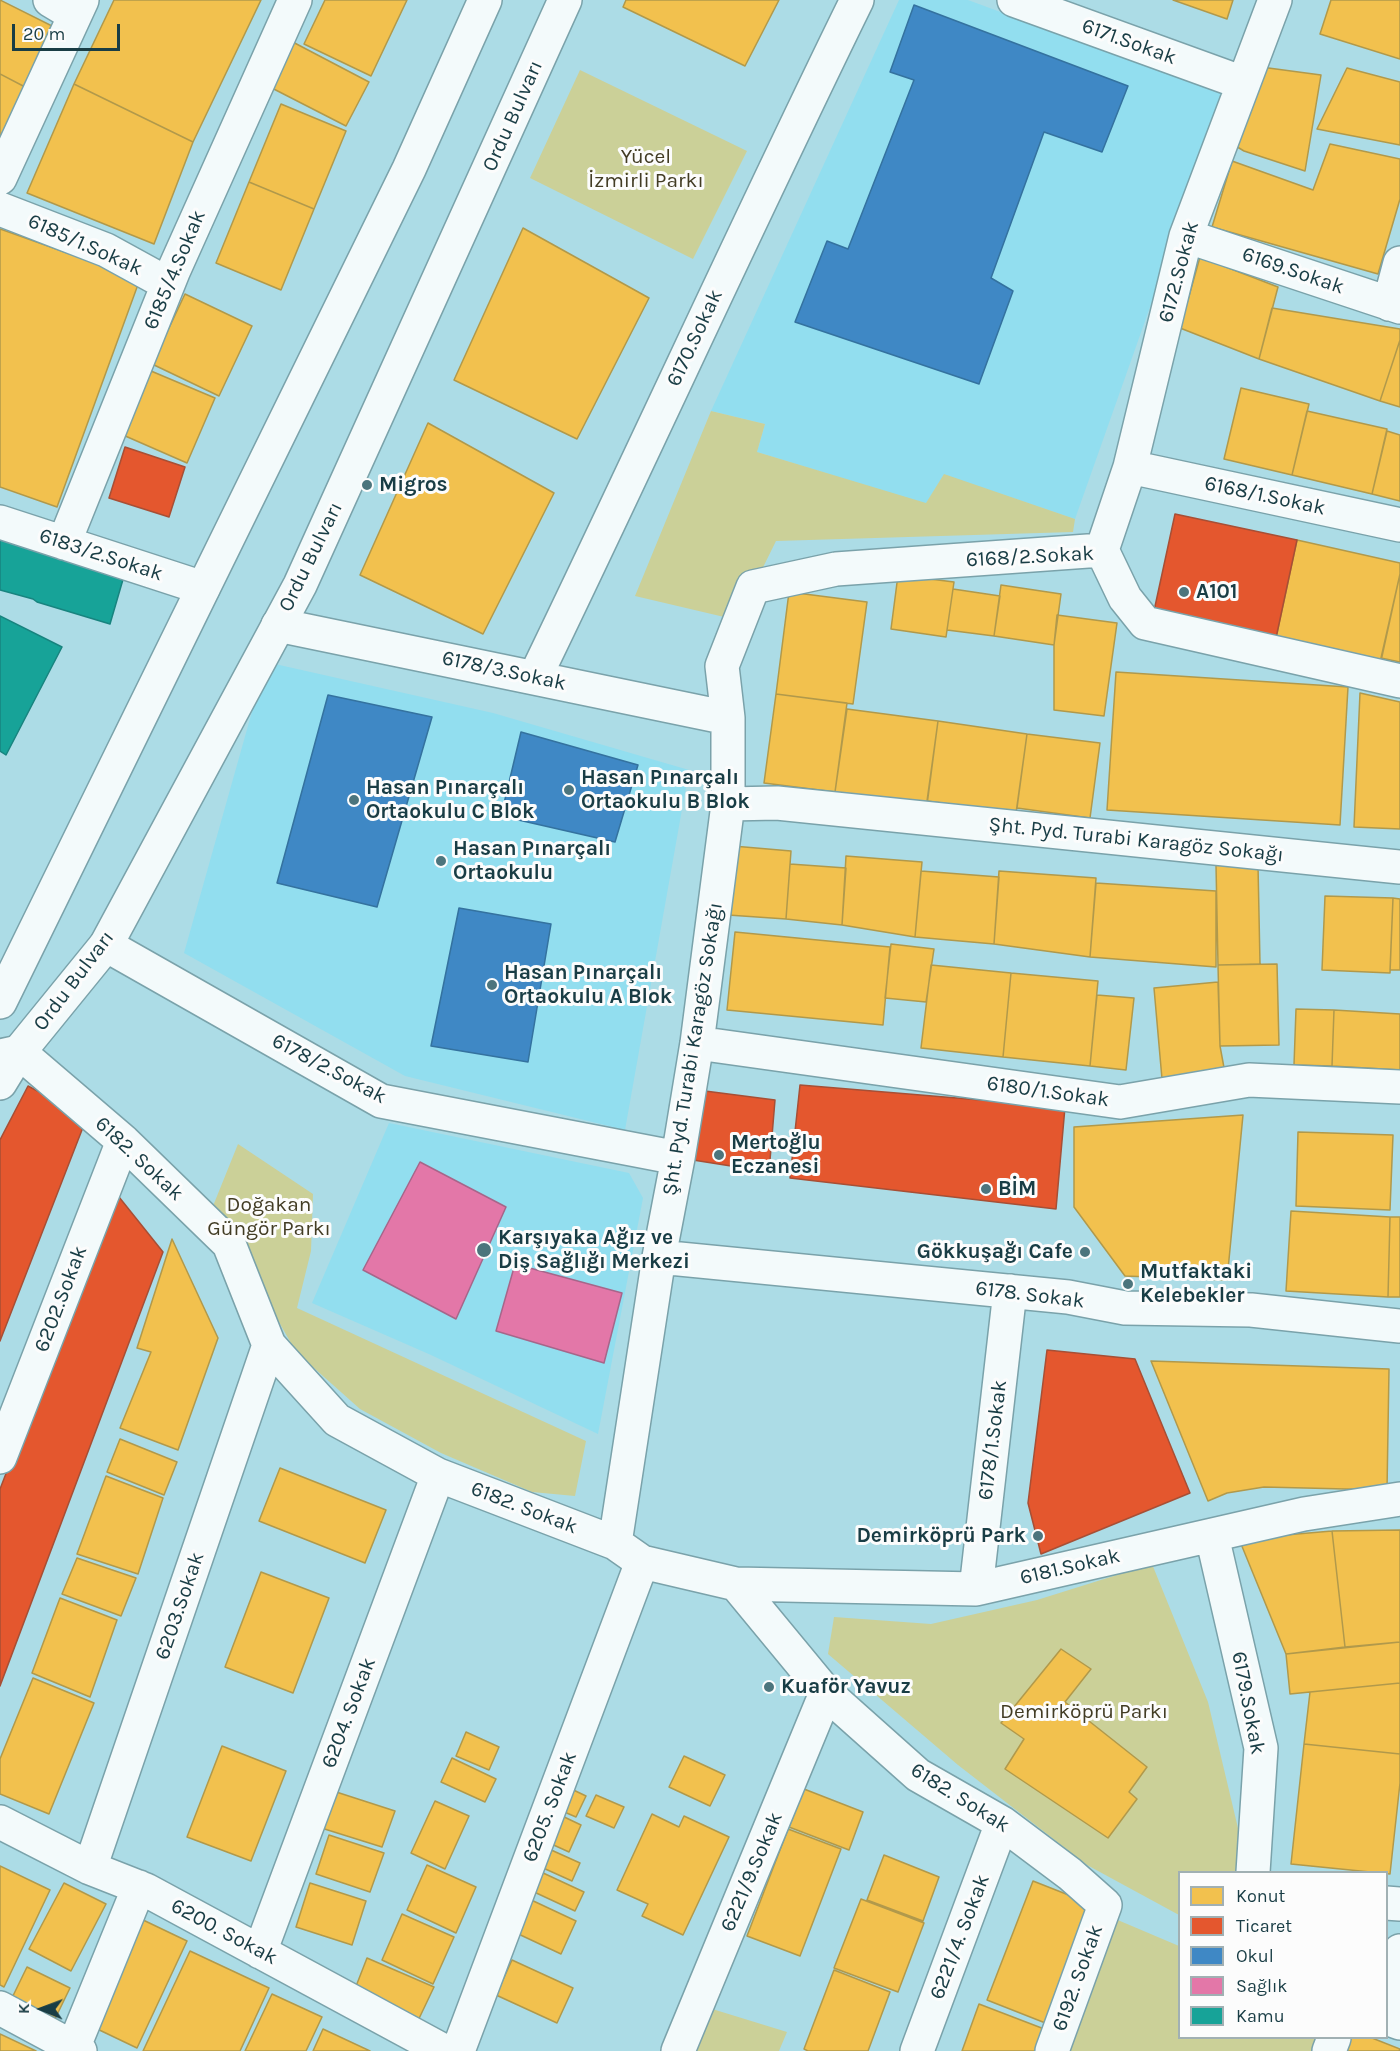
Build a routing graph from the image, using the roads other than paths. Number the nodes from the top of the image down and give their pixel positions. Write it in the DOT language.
graph roads {
  1 [pos="295,0"];
  2 [pos="485,0"];
  3 [pos="565,0"];
  4 [pos="857,0"];
  5 [pos="1014,0"];
  6 [pos="1275,0"];
  7 [pos="69,5"];
  8 [pos="1243,83"];
  9 [pos="0,178"];
  10 [pos="0,209"];
  11 [pos="1186,236"];
  12 [pos="1400,263"];
  13 [pos="168,284"];
  14 [pos="1395,305"];
  15 [pos="1130,467"];
  16 [pos="0,522"];
  17 [pos="1400,525"];
  18 [pos="64,543"];
  19 [pos="1102,550"];
  20 [pos="202,588"];
  21 [pos="278,625"];
  22 [pos="535,677"];
  23 [pos="1400,681"];
  24 [pos="728,718"];
  25 [pos="728,804"];
  26 [pos="1400,867"];
  27 [pos="106,945"];
  28 [pos="0,1002"];
  29 [pos="697,1043"];
  30 [pos="10,1054"];
  31 [pos="0,1083"];
  32 [pos="1400,1087"];
  33 [pos="123,1141"];
  34 [pos="678,1158"];
  35 [pos="659,1257"];
  36 [pos="1010,1292"];
  37 [pos="1400,1326"];
  38 [pos="270,1345"];
  39 [pos="0,1456"];
  40 [pos="438,1475"];
  41 [pos="1400,1499"];
  42 [pos="1212,1536"];
  43 [pos="615,1543"];
  44 [pos="642,1562"];
  45 [pos="736,1584"];
  46 [pos="976,1589"];
  47 [pos="826,1693"];
  48 [pos="0,1822"];
  49 [pos="1002,1823"];
  50 [pos="90,1868"];
  51 [pos="1253,1871"];
  52 [pos="140,1887"];
  53 [pos="1105,1905"];
  54 [pos="1400,1951"];
  55 [pos="260,1952"];
  56 [pos="1388,1993"];
  57 [pos="0,2008"];
  58 [pos="75,2050"];
  59 [pos="444,2051"];
  60 [pos="458,2051"];
  61 [pos="678,2051"];
  62 [pos="917,2051"];
  63 [pos="1052,2051"];
  1 -- 13 [label="street, 6185/4.Sokak"];
  2 -- 20 [label="street"];
  3 -- 21 [label="street, Ordu Bulvarı"];
  4 -- 22 [label="street, 6170.Sokak"];
  5 -- 8 [label="street, 6171.Sokak"];
  6 -- 8 [label="street, 6172.Sokak"];
  7 -- 9 [label="street"];
  8 -- 11 [label="street, 6172.Sokak"];
  10 -- 13 [label="street, 6185/1.Sokak"];
  11 -- 14 [label="street, 6169.Sokak"];
  11 -- 15 [label="street, 6172.Sokak"];
  12 -- 14 [label="street"];
  13 -- 18 [label="street, 6185/4.Sokak"];
  15 -- 17 [label="street, 6168/1.Sokak"];
  15 -- 19 [label="street, 6172.Sokak"];
  16 -- 18 [label="street, 6183/2.Sokak"];
  18 -- 20 [label="street, 6183/2.Sokak"];
  19 -- 23 [label="street, 6168/2.Sokak"];
  19 -- 24 [label="street, 6168/2.Sokak"];
  20 -- 28 [label="street"];
  21 -- 22 [label="street, 6178/3.Sokak"];
  21 -- 27 [label="street, Ordu Bulvarı"];
  22 -- 24 [label="street, 6178/3.Sokak"];
  24 -- 25 [label="street, Şht. Pyd. Turabi Karagöz Sokağı"];
  25 -- 26 [label="street, Şht. Pyd. Turabi Karagöz Sokağı"];
  25 -- 29 [label="street, Şht. Pyd. Turabi Karagöz Sokağı"];
  27 -- 30 [label="street, Ordu Bulvarı"];
  27 -- 34 [label="street, 6178/2.Sokak"];
  29 -- 32 [label="street, 6180/1.Sokak"];
  29 -- 34 [label="street, Şht. Pyd. Turabi Karagöz Sokağı"];
  30 -- 31 [label="street, Ordu Bulvarı"];
  30 -- 33 [label="street, 6182. Sokak"];
  33 -- 38 [label="street, 6182. Sokak"];
  33 -- 39 [label="street, 6202.Sokak"];
  34 -- 35 [label="street, Şht. Pyd. Turabi Karagöz Sokağı"];
  35 -- 36 [label="street, 6178. Sokak"];
  35 -- 43 [label="street, Şht. Pyd. Turabi Karagöz Sokağı"];
  36 -- 37 [label="street, 6178. Sokak"];
  36 -- 46 [label="street, 6178/1.Sokak"];
  38 -- 40 [label="street, 6182. Sokak"];
  38 -- 50 [label="street, 6203.Sokak"];
  40 -- 43 [label="street, 6182. Sokak"];
  40 -- 55 [label="street, 6204. Sokak"];
  41 -- 42 [label="street, 6181.Sokak"];
  42 -- 46 [label="street, 6181.Sokak"];
  42 -- 51 [label="street, 6179.Sokak"];
  43 -- 44 [label="street, 6182. Sokak"];
  44 -- 45 [label="street, 6182. Sokak"];
  44 -- 60 [label="street, 6205. Sokak"];
  45 -- 46 [label="street, 6181.Sokak"];
  45 -- 47 [label="street, 6182. Sokak"];
  47 -- 49 [label="street, 6182. Sokak"];
  47 -- 61 [label="street, 6221/9.Sokak"];
  48 -- 50 [label="street, 6200. Sokak"];
  49 -- 53 [label="street, 6182. Sokak"];
  49 -- 62 [label="street, 6221/4. Sokak"];
  50 -- 52 [label="street, 6200. Sokak"];
  52 -- 55 [label="street, 6200. Sokak"];
  52 -- 58 [label="street"];
  53 -- 63 [label="street, 6192. Sokak"];
  54 -- 56 [label="street"];
  55 -- 59 [label="street, 6200. Sokak"];
  57 -- 58 [label="street"];
}
